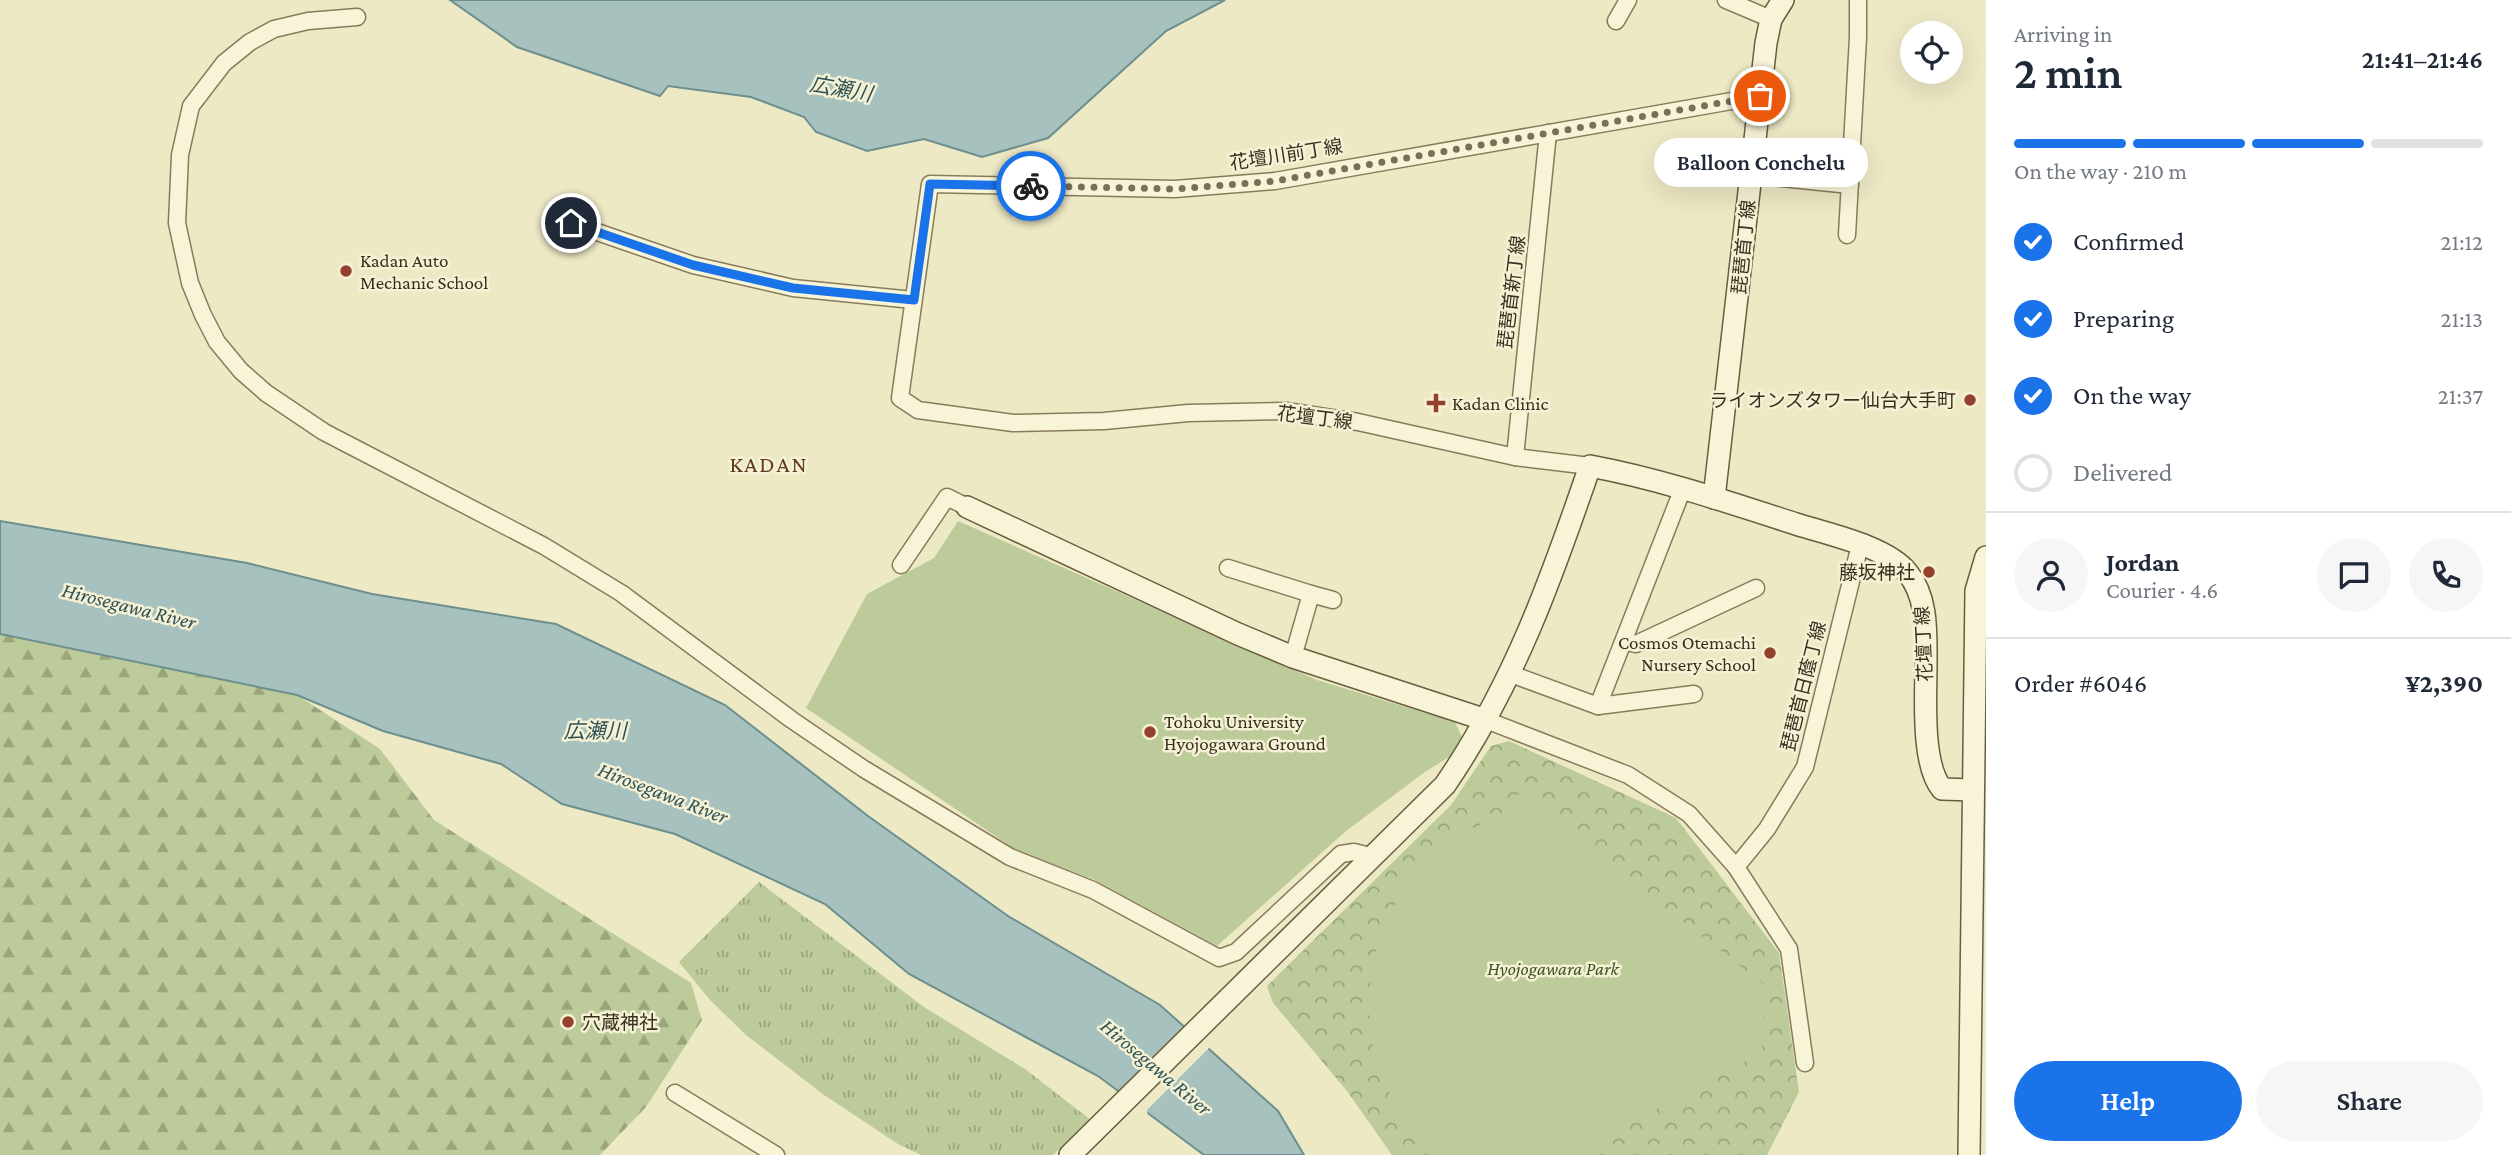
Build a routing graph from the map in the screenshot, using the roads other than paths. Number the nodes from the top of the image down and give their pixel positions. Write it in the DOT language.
graph roads {
  1 [pos="1628,0"];
  2 [pos="1726,0"];
  3 [pos="1783,0"];
  4 [pos="1858,0"];
  5 [pos="357,17"];
  6 [pos="1771,19"];
  7 [pos="1615,20"];
  8 [pos="1760,96"];
  9 [pos="1548,133"];
  10 [pos="1751,175"];
  11 [pos="1850,185"];
  12 [pos="571,223"];
  13 [pos="1847,235"];
  14 [pos="914,300"];
  15 [pos="1515,457"];
  16 [pos="1590,466"];
  17 [pos="1683,488"];
  18 [pos="1714,498"];
  19 [pos="967,507"];
  20 [pos="1860,545"];
  21 [pos="1986,557"];
  22 [pos="901,565"];
  23 [pos="1228,568"];
  24 [pos="1756,588"];
  25 [pos="1311,594"];
  26 [pos="1333,600"];
  27 [pos="1623,641"];
  28 [pos="1293,657"];
  29 [pos="1511,674"];
  30 [pos="1694,694"];
  31 [pos="1598,706"];
  32 [pos="1486,720"];
  33 [pos="1973,790"];
  34 [pos="1374,857"];
  35 [pos="1736,867"];
  36 [pos="1805,1063"];
  37 [pos="675,1093"];
  38 [pos="776,1155"];
  39 [pos="1070,1155"];
  40 [pos="1969,1155"];
  1 -- 7 [label="street"];
  2 -- 6 [label="street"];
  3 -- 6 [label="street, 琵琶首丁線"];
  4 -- 11 [label="street"];
  5 -- 34 [label="street"];
  6 -- 8 [label="street, 琵琶首丁線"];
  8 -- 9 [label="street, 花壇川前丁線"];
  8 -- 10 [label="street, 琵琶首丁線"];
  9 -- 14 [label="street, 花壇川前丁線"];
  9 -- 15 [label="street, 琵琶首新丁線"];
  10 -- 11 [label="street"];
  10 -- 18 [label="street, 琵琶首丁線"];
  11 -- 13 [label="street"];
  12 -- 14 [label="street"];
  14 -- 15 [label="street, 花壇丁線"];
  15 -- 16 [label="street, 花壇丁線"];
  16 -- 17 [label="street, 花壇丁線"];
  16 -- 29 [label="street"];
  17 -- 18 [label="street, 花壇丁線"];
  17 -- 27 [label="street"];
  18 -- 20 [label="street, 花壇丁線"];
  19 -- 22 [label="street"];
  19 -- 28 [label="street"];
  20 -- 33 [label="street, 花壇丁線"];
  20 -- 35 [label="street, 琵琶首日蔭丁線"];
  21 -- 33 [label="street"];
  23 -- 25 [label="street"];
  24 -- 27 [label="street"];
  25 -- 26 [label="street"];
  25 -- 28 [label="street"];
  27 -- 31 [label="street"];
  28 -- 32 [label="street"];
  29 -- 31 [label="street"];
  29 -- 32 [label="street"];
  30 -- 31 [label="street"];
  32 -- 34 [label="street"];
  32 -- 35 [label="street"];
  33 -- 40 [label="street"];
  34 -- 39 [label="street"];
  35 -- 36 [label="street"];
  37 -- 38 [label="street"];
}
